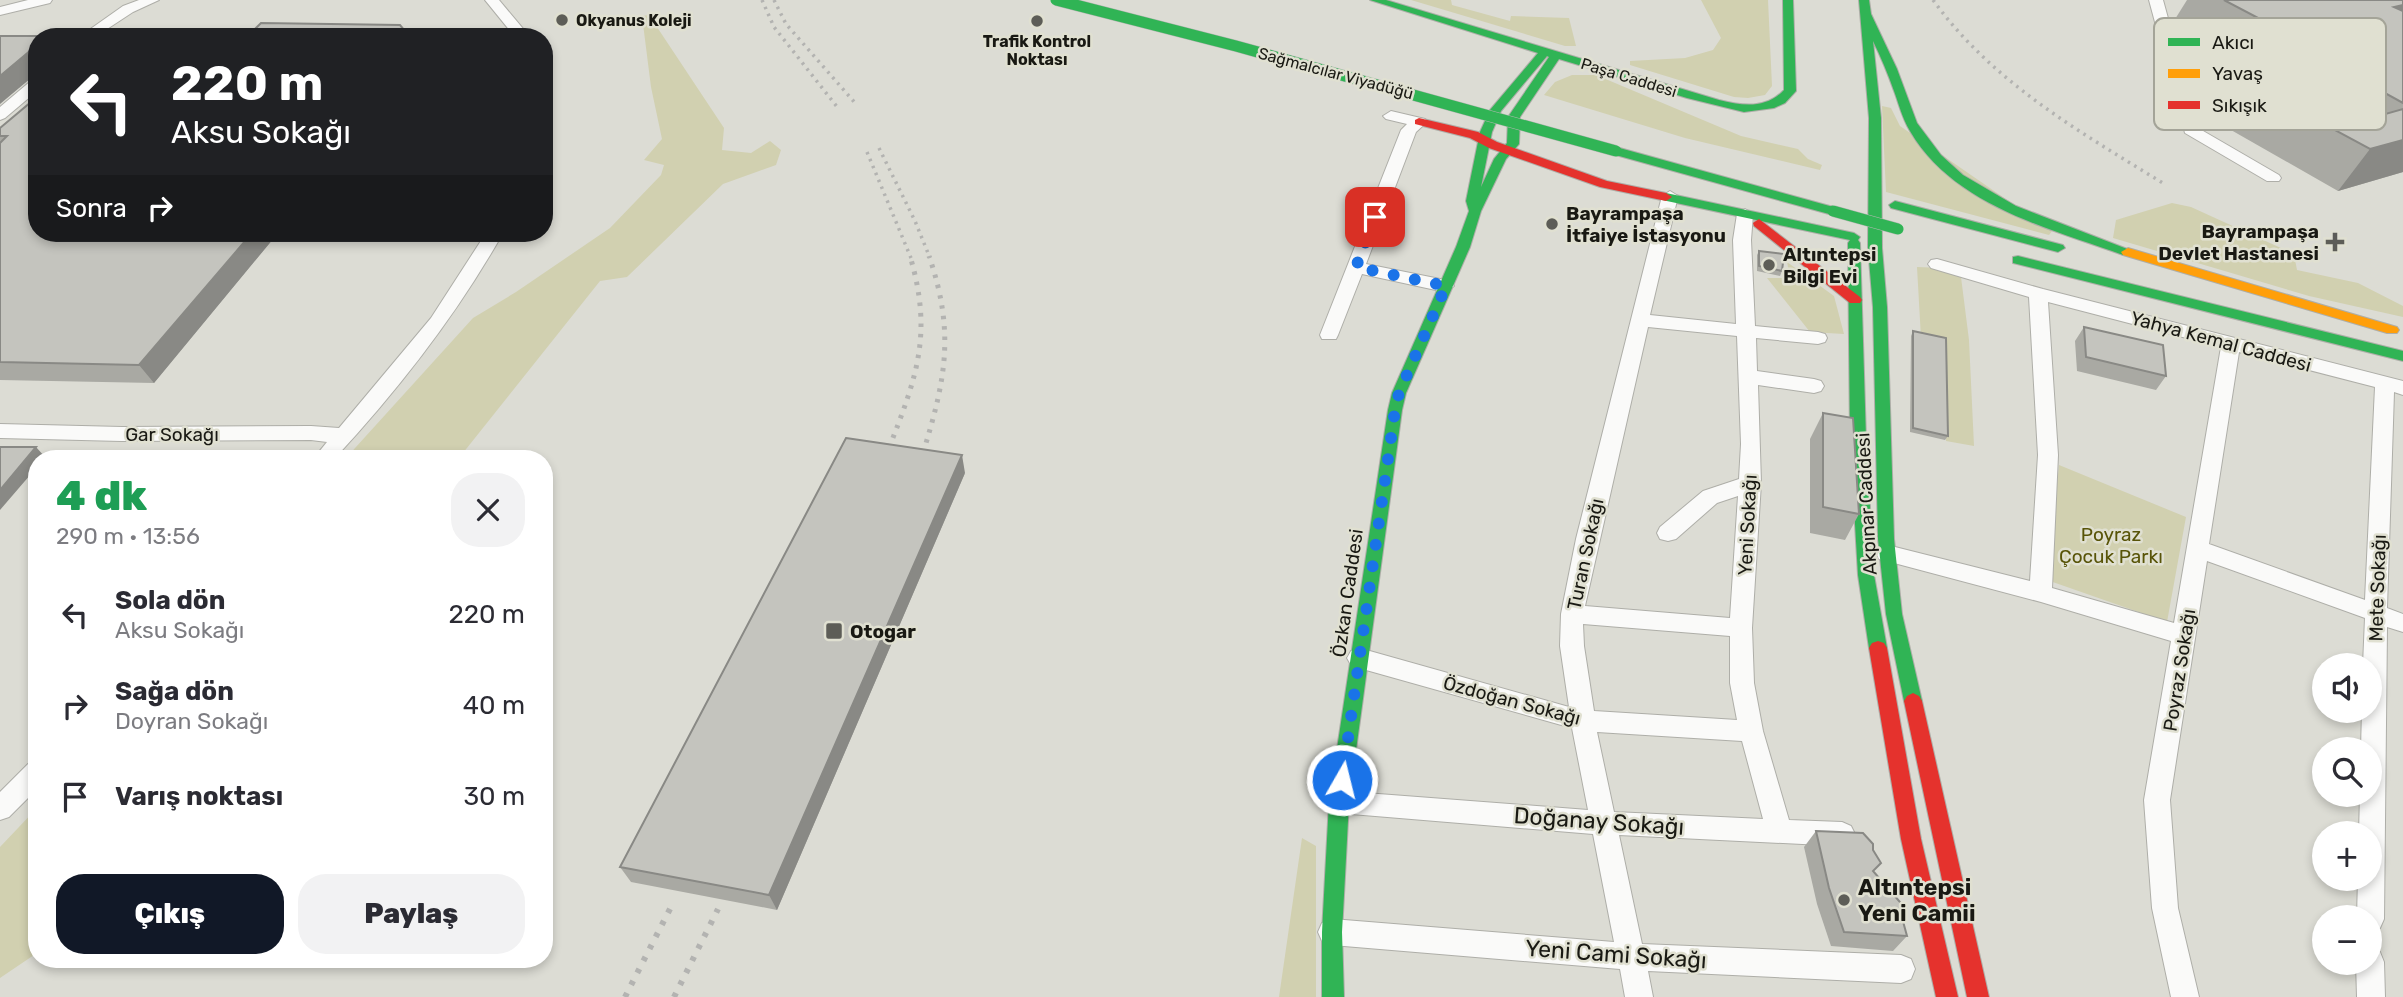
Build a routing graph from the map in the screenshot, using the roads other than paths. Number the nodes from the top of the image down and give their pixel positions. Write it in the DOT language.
graph roads {
  1 [pos="45,0"];
  2 [pos="122,0"];
  3 [pos="152,0"];
  4 [pos="492,0"];
  5 [pos="1056,0"];
  6 [pos="1375,0"];
  7 [pos="1788,0"];
  8 [pos="2156,0"];
  9 [pos="1866,5"];
  10 [pos="0,11"];
  11 [pos="2161,18"];
  12 [pos="97,28"];
  13 [pos="100,28"];
  14 [pos="515,28"];
  15 [pos="1505,39"];
  16 [pos="1550,53"];
  17 [pos="1600,68"];
  18 [pos="1536,70"];
  19 [pos="28,91"];
  20 [pos="1487,94"];
  21 [pos="1538,107"];
  22 [pos="0,115"];
  23 [pos="1391,116"];
  24 [pos="1419,122"];
  25 [pos="2191,130"];
  26 [pos="1487,135"];
  27 [pos="1510,142"];
  28 [pos="2273,178"];
  29 [pos="1671,197"];
  30 [pos="1475,211"];
  31 [pos="1752,219"];
  32 [pos="1904,230"];
  33 [pos="489,242"];
  34 [pos="1854,244"];
  35 [pos="1875,248"];
  36 [pos="2068,251"];
  37 [pos="2001,256"];
  38 [pos="2093,257"];
  39 [pos="1937,264"];
  40 [pos="1356,267"];
  41 [pos="1446,286"];
  42 [pos="2038,293"];
  43 [pos="1855,300"];
  44 [pos="1640,320"];
  45 [pos="1747,331"];
  46 [pos="2398,331"];
  47 [pos="1329,335"];
  48 [pos="1818,338"];
  49 [pos="2231,343"];
  50 [pos="2403,356"];
  51 [pos="1750,377"];
  52 [pos="1814,386"];
  53 [pos="2394,386"];
  54 [pos="0,431"];
  55 [pos="345,436"];
  56 [pos="332,450"];
  57 [pos="1751,483"];
  58 [pos="1668,533"];
  59 [pos="2197,549"];
  60 [pos="1887,552"];
  61 [pos="2041,593"];
  62 [pos="2376,613"];
  63 [pos="1572,614"];
  64 [pos="2403,623"];
  65 [pos="1741,628"];
  66 [pos="2185,636"];
  67 [pos="1359,659"];
  68 [pos="1583,721"];
  69 [pos="1751,731"];
  70 [pos="28,781"];
  71 [pos="1339,802"];
  72 [pos="0,809"];
  73 [pos="1606,823"];
  74 [pos="1779,830"];
  75 [pos="1858,835"];
  76 [pos="2370,905"];
  77 [pos="1332,932"];
  78 [pos="1632,957"];
  79 [pos="1901,969"];
  80 [pos="2370,975"];
  81 [pos="1333,997"];
  82 [pos="1639,997"];
  83 [pos="1947,997"];
  84 [pos="1978,997"];
  85 [pos="2187,997"];
  86 [pos="2371,997"];
  1 -- 10 [label="street"];
  2 -- 12 [label="street"];
  3 -- 13 [label="street"];
  4 -- 14 [label="street"];
  5 -- 32 [label="main road, Sağmalcılar Viyadüğü, bridge"];
  6 -- 15 [label="main road, Paşa Caddesi"];
  7 -- 17 [label="main road, Paşa Caddesi"];
  8 -- 11 [label="street"];
  9 -- 35 [label="main road, Akpınar Caddesi"];
  9 -- 46 [label="main road"];
  15 -- 16 [label="main road, Paşa Caddesi"];
  15 -- 18 [label="main road"];
  16 -- 17 [label="main road, Paşa Caddesi"];
  16 -- 18 [label="main road"];
  17 -- 18 [label="main road"];
  18 -- 26 [label="main road, Özkan Caddesi"];
  18 -- 27 [label="main road, Özkan Caddesi"];
  19 -- 22 [label="street"];
  20 -- 21 [label="main road"];
  23 -- 24 [label="street"];
  24 -- 26 [label="main road"];
  24 -- 40 [label="street"];
  25 -- 28 [label="street"];
  26 -- 27 [label="main road"];
  26 -- 30 [label="main road, Özkan Caddesi"];
  27 -- 29 [label="main road"];
  27 -- 30 [label="main road, Özkan Caddesi"];
  29 -- 31 [label="main road"];
  29 -- 44 [label="street, Turan Sokağı"];
  30 -- 41 [label="main road, Özkan Caddesi"];
  31 -- 34 [label="main road"];
  31 -- 43 [label="main road"];
  31 -- 45 [label="street, Yeni Sokağı"];
  33 -- 55 [label="street"];
  34 -- 35 [label="main road"];
  34 -- 36 [label="main road, Akpınar Caddesi"];
  34 -- 43 [label="main road, Akpınar Caddesi"];
  35 -- 60 [label="main road, Akpınar Caddesi"];
  37 -- 50 [label="main road"];
  38 -- 46 [label="main road"];
  39 -- 42 [label="street, Yahya Kemal Caddesi"];
  40 -- 41 [label="street"];
  40 -- 47 [label="street"];
  41 -- 67 [label="main road, Özkan Caddesi"];
  42 -- 49 [label="street, Yahya Kemal Caddesi"];
  42 -- 61 [label="street"];
  43 -- 83 [label="main road, Akpınar Caddesi"];
  44 -- 45 [label="street"];
  44 -- 63 [label="street, Turan Sokağı"];
  45 -- 48 [label="street"];
  45 -- 51 [label="street, Yeni Sokağı"];
  49 -- 53 [label="street, Yahya Kemal Caddesi"];
  49 -- 59 [label="street, Poyraz Sokağı"];
  51 -- 52 [label="street"];
  51 -- 57 [label="street, Yeni Sokağı"];
  53 -- 62 [label="street, Mete Sokağı"];
  54 -- 55 [label="street, Gar Sokağı"];
  55 -- 56 [label="street"];
  57 -- 58 [label="street"];
  57 -- 65 [label="street, Yeni Sokağı"];
  59 -- 62 [label="street"];
  59 -- 66 [label="street, Poyraz Sokağı"];
  60 -- 61 [label="street"];
  60 -- 84 [label="main road, Akpınar Caddesi"];
  61 -- 66 [label="street"];
  62 -- 64 [label="street"];
  62 -- 76 [label="street, Mete Sokağı"];
  63 -- 65 [label="street"];
  63 -- 68 [label="street, Turan Sokağı"];
  65 -- 69 [label="street, Yeni Sokağı"];
  66 -- 85 [label="street, Poyraz Sokağı"];
  67 -- 68 [label="street, Özdoğan Sokağı"];
  67 -- 71 [label="main road, Özkan Caddesi"];
  68 -- 69 [label="street, Özdoğan Sokağı"];
  68 -- 73 [label="street, Turan Sokağı"];
  69 -- 74 [label="street, Yeni Sokağı"];
  70 -- 72 [label="street"];
  71 -- 73 [label="street, Doğanay Sokağı"];
  71 -- 77 [label="main road, Özkan Caddesi"];
  73 -- 74 [label="street, Doğanay Sokağı"];
  73 -- 78 [label="street, Turan Sokağı"];
  74 -- 75 [label="street, Doğanay Sokağı"];
  77 -- 78 [label="street, Yeni Cami Sokağı"];
  77 -- 81 [label="main road, Özkan Caddesi"];
  78 -- 79 [label="street, Yeni Cami Sokağı"];
  78 -- 82 [label="street, Turan Sokağı"];
  80 -- 86 [label="street"];
}
